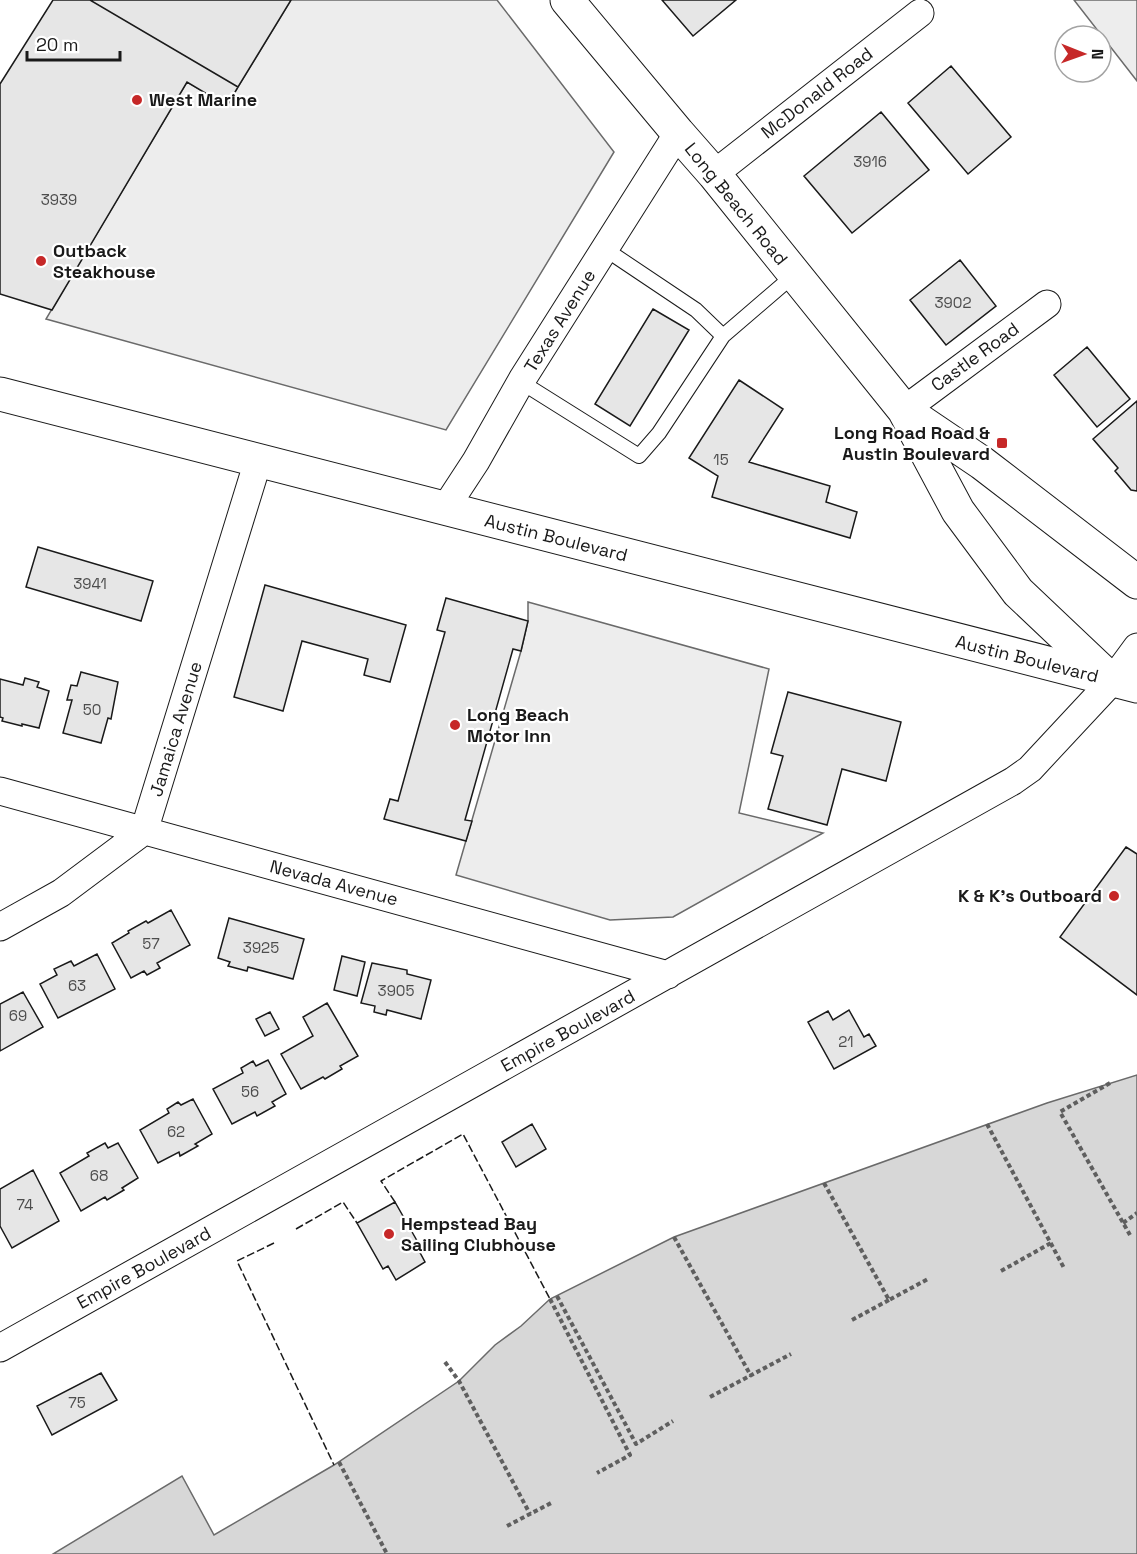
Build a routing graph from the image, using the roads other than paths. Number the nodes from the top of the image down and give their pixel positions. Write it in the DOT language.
graph roads {
  1 [pos="567,0"];
  2 [pos="920,13"];
  3 [pos="678,133"];
  4 [pos="714,174"];
  5 [pos="605,249"];
  6 [pos="794,275"];
  7 [pos="1047,304"];
  8 [pos="723,336"];
  9 [pos="521,382"];
  10 [pos="0,394"];
  11 [pos="904,410"];
  12 [pos="258,461"];
  13 [pos="444,510"];
  14 [pos="1137,582"];
  15 [pos="1137,647"];
  16 [pos="1125,684"];
  17 [pos="1137,705"];
  18 [pos="0,791"];
  19 [pos="144,831"];
  20 [pos="0,927"];
  21 [pos="668,975"];
  22 [pos="0,1348"];
  1 -- 3 [label="main road, Long Beach Road"];
  2 -- 4 [label="street, McDonald Road"];
  3 -- 4 [label="main road, Long Beach Road"];
  3 -- 5 [label="street, Texas Avenue"];
  4 -- 6 [label="main road, Long Beach Road"];
  5 -- 8 [label="lane"];
  5 -- 9 [label="street, Texas Avenue"];
  6 -- 8 [label="lane"];
  6 -- 11 [label="main road, Long Beach Road"];
  7 -- 11 [label="street, Castle Road"];
  8 -- 9 [label="lane"];
  9 -- 13 [label="street, Texas Avenue"];
  10 -- 12 [label="main road, Austin Boulevard"];
  11 -- 14 [label="main road, Long Beach Road"];
  11 -- 16 [label="main road, Long Beach Road"];
  12 -- 13 [label="main road, Austin Boulevard"];
  12 -- 19 [label="street, Jamaica Avenue"];
  13 -- 16 [label="main road, Austin Boulevard"];
  15 -- 16 [label="street, Empire Boulevard"];
  16 -- 17 [label="main road, Long Beach Road"];
  16 -- 21 [label="street, Empire Boulevard"];
  18 -- 19 [label="street, Nevada Avenue"];
  19 -- 20 [label="street"];
  19 -- 21 [label="street, Nevada Avenue"];
  21 -- 22 [label="street, Empire Boulevard"];
}
